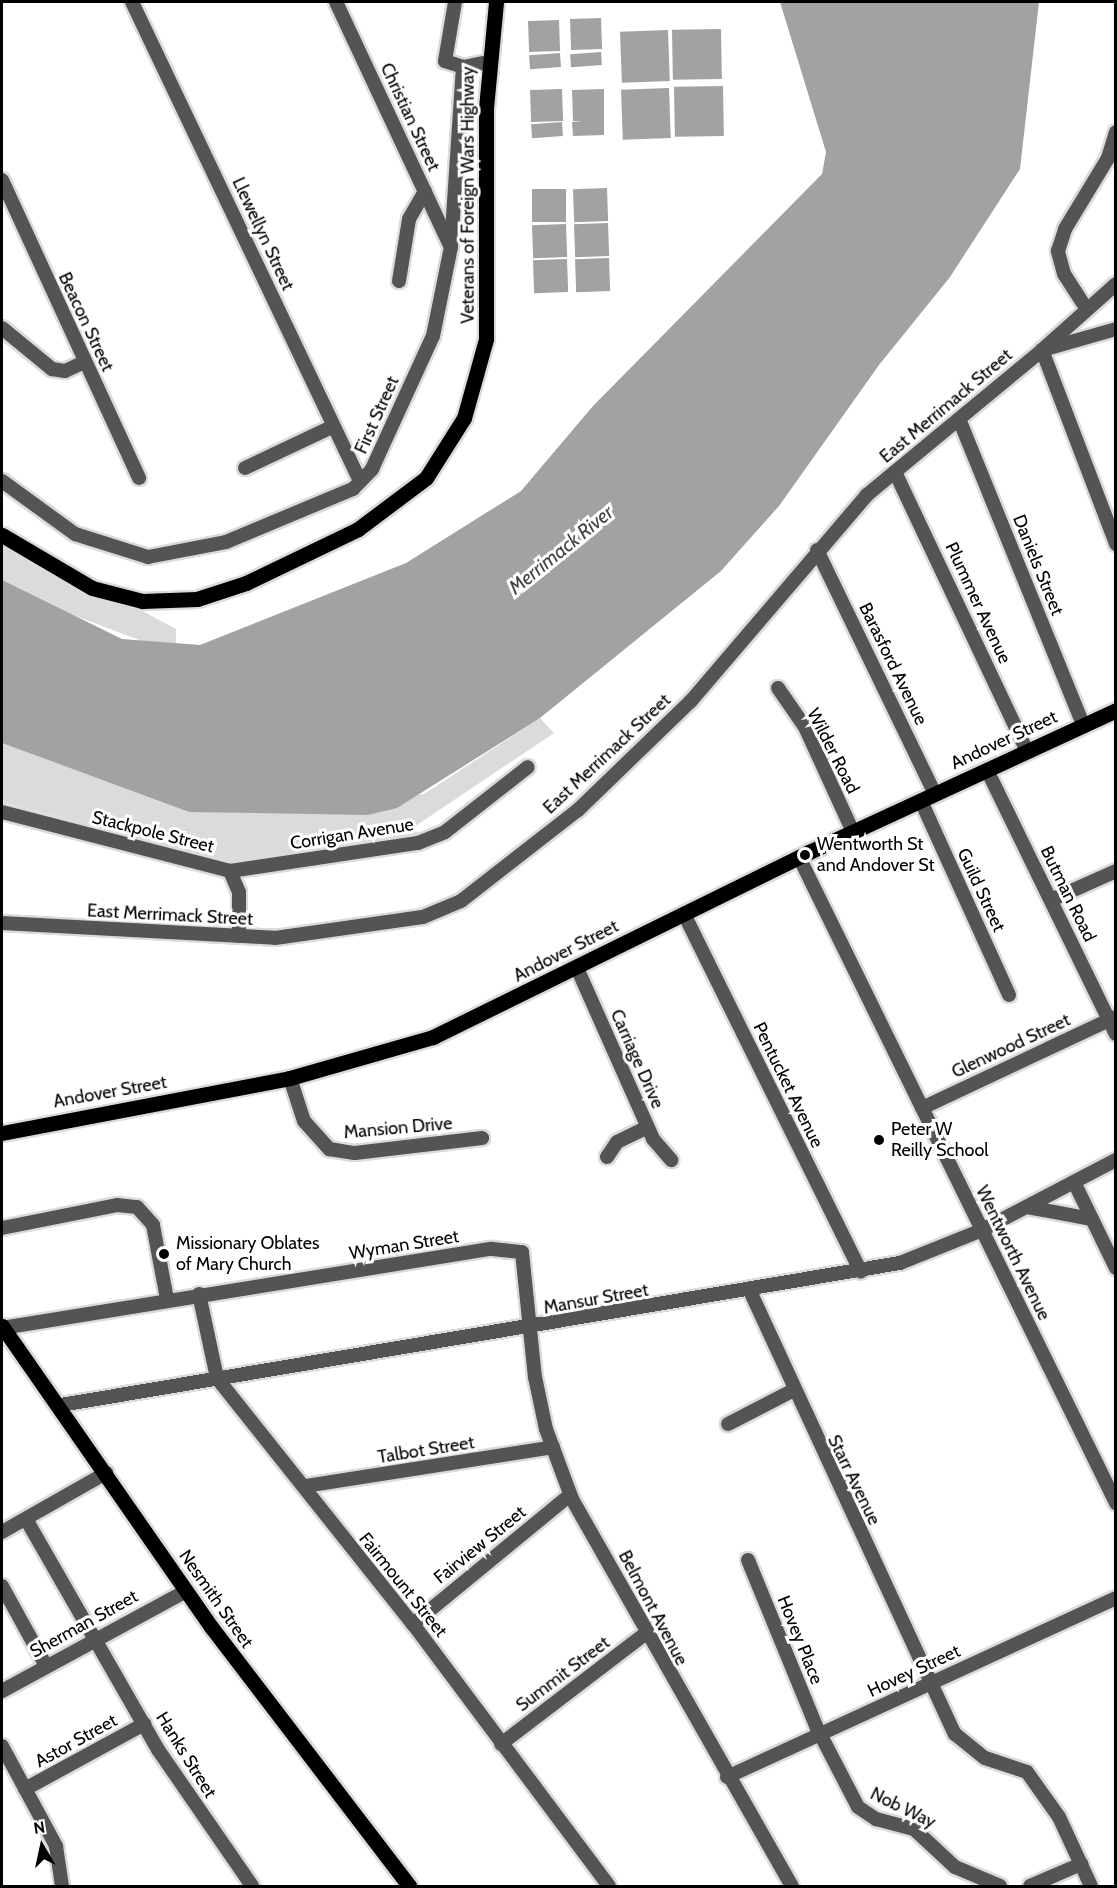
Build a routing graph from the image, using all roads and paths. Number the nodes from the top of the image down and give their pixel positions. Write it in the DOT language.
graph roads {
  1 [pos="132,2"];
  2 [pos="336,2"];
  3 [pos="455,2"];
  4 [pos="496,2"];
  5 [pos="488,62"];
  6 [pos="463,67"];
  7 [pos="1116,132"];
  8 [pos="2,184"];
  9 [pos="425,191"];
  10 [pos="451,247"];
  11 [pos="399,281"];
  12 [pos="1116,284"];
  13 [pos="1086,308"];
  14 [pos="2,328"];
  15 [pos="1116,329"];
  16 [pos="1042,350"];
  17 [pos="84,362"];
  18 [pos="959,418"];
  19 [pos="334,426"];
  20 [pos="245,468"];
  21 [pos="895,472"];
  22 [pos="139,478"];
  23 [pos="2,481"];
  24 [pos="360,481"];
  25 [pos="2,535"];
  26 [pos="1116,544"];
  27 [pos="817,550"];
  28 [pos="778,688"];
  29 [pos="1116,710"];
  30 [pos="1083,725"];
  31 [pos="1027,751"];
  32 [pos="528,767"];
  33 [pos="987,770"];
  34 [pos="935,794"];
  35 [pos="921,801"];
  36 [pos="2,812"];
  37 [pos="853,832"];
  38 [pos="799,857"];
  39 [pos="230,871"];
  40 [pos="1116,871"];
  41 [pos="1051,900"];
  42 [pos="684,914"];
  43 [pos="2,923"];
  44 [pos="239,936"];
  45 [pos="577,968"];
  46 [pos="1009,995"];
  47 [pos="1112,1018"];
  48 [pos="1116,1034"];
  49 [pos="290,1078"];
  50 [pos="922,1108"];
  51 [pos="648,1127"];
  52 [pos="2,1132"];
  53 [pos="482,1138"];
  54 [pos="607,1156"];
  55 [pos="671,1160"];
  56 [pos="1116,1160"];
  57 [pos="1074,1182"];
  58 [pos="1027,1207"];
  59 [pos="1092,1219"];
  60 [pos="2,1228"];
  61 [pos="982,1230"];
  62 [pos="1116,1268"];
  63 [pos="861,1272"];
  64 [pos="750,1291"];
  65 [pos="199,1294"];
  66 [pos="167,1299"];
  67 [pos="2,1327"];
  68 [pos="530,1329"];
  69 [pos="217,1378"];
  70 [pos="792,1391"];
  71 [pos="61,1405"];
  72 [pos="728,1424"];
  73 [pos="553,1447"];
  74 [pos="106,1473"];
  75 [pos="305,1486"];
  76 [pos="570,1495"];
  77 [pos="1116,1503"];
  78 [pos="26,1519"];
  79 [pos="2,1532"];
  80 [pos="748,1560"];
  81 [pos="2,1586"];
  82 [pos="186,1591"];
  83 [pos="1116,1598"];
  84 [pos="413,1624"];
  85 [pos="646,1633"];
  86 [pos="97,1638"];
  87 [pos="46,1666"];
  88 [pos="931,1683"];
  89 [pos="2,1691"];
  90 [pos="144,1724"];
  91 [pos="820,1734"];
  92 [pos="501,1744"];
  93 [pos="2,1746"];
  94 [pos="727,1777"];
  95 [pos="25,1789"];
  96 [pos="1081,1864"];
  97 [pos="62,1887"];
  98 [pos="252,1887"];
  99 [pos="409,1887"];
  100 [pos="609,1887"];
  101 [pos="792,1887"];
  102 [pos="1000,1887"];
  103 [pos="1030,1887"];
  104 [pos="1091,1887"];
  1 -- 19 [label="street, Llewellyn Street"];
  2 -- 9 [label="street, Christian Street"];
  3 -- 6 [label="street"];
  4 -- 5 [label="main road, Veterans of Foreign Wars Highway"];
  5 -- 6 [label="street"];
  5 -- 25 [label="main road, Veterans of Foreign Wars Highway"];
  6 -- 10 [label="street, First Street"];
  7 -- 13 [label="street"];
  8 -- 17 [label="street, Beacon Street"];
  9 -- 10 [label="street, Christian Street"];
  9 -- 11 [label="street"];
  10 -- 24 [label="street, First Street"];
  12 -- 13 [label="street"];
  13 -- 16 [label="street"];
  14 -- 17 [label="street"];
  15 -- 16 [label="street, East Merrimack Street"];
  16 -- 18 [label="street, East Merrimack Street"];
  16 -- 26 [label="street"];
  17 -- 22 [label="street, Beacon Street"];
  18 -- 21 [label="street, East Merrimack Street"];
  18 -- 30 [label="street, Daniels Street"];
  19 -- 20 [label="street"];
  19 -- 24 [label="street, Llewellyn Street"];
  21 -- 27 [label="street, East Merrimack Street"];
  21 -- 31 [label="street, Plummer Avenue"];
  23 -- 24 [label="street, First Street"];
  27 -- 34 [label="street, Barasford Avenue"];
  27 -- 44 [label="street, East Merrimack Street"];
  28 -- 37 [label="street, Wilder Road"];
  29 -- 30 [label="main road, Andover Street"];
  30 -- 31 [label="main road, Andover Street"];
  31 -- 33 [label="main road, Andover Street"];
  32 -- 39 [label="street, Corrigan Avenue"];
  33 -- 34 [label="main road, Andover Street"];
  33 -- 41 [label="street, Butman Road"];
  34 -- 35 [label="main road, Andover Street"];
  35 -- 37 [label="main road, Andover Street"];
  35 -- 46 [label="street, Guild Street"];
  36 -- 39 [label="street, Stackpole Street"];
  37 -- 38 [label="main road, Andover Street"];
  38 -- 42 [label="main road, Andover Street"];
  38 -- 50 [label="street, Wentworth Avenue"];
  39 -- 44 [label="street, Stackpole Street"];
  40 -- 41 [label="street"];
  41 -- 47 [label="street, Butman Road"];
  42 -- 45 [label="main road, Andover Street"];
  42 -- 63 [label="street, Pentucket Avenue"];
  43 -- 44 [label="street, East Merrimack Street"];
  45 -- 49 [label="main road, Andover Street"];
  45 -- 51 [label="street, Carriage Drive"];
  47 -- 48 [label="street, Butman Road"];
  47 -- 50 [label="street, Glenwood Street"];
  49 -- 52 [label="main road, Andover Street"];
  49 -- 53 [label="street, Mansion Drive"];
  50 -- 61 [label="street, Wentworth Avenue"];
  51 -- 54 [label="street"];
  51 -- 55 [label="street, Carriage Drive"];
  56 -- 57 [label="street, Mansur Street"];
  57 -- 58 [label="street, Mansur Street"];
  57 -- 59 [label="street"];
  58 -- 59 [label="street"];
  58 -- 61 [label="street, Mansur Street"];
  59 -- 62 [label="street"];
  60 -- 66 [label="street"];
  61 -- 63 [label="street, Mansur Street"];
  61 -- 77 [label="street, Wentworth Avenue"];
  63 -- 64 [label="street, Mansur Street"];
  64 -- 68 [label="street, Mansur Street"];
  64 -- 70 [label="street, Starr Avenue"];
  65 -- 66 [label="street, Wyman Street"];
  65 -- 68 [label="street, Wyman Street"];
  65 -- 69 [label="street, Fairmount Street"];
  66 -- 67 [label="street, Wyman Street"];
  67 -- 71 [label="main road, Nesmith Street"];
  68 -- 69 [label="street, Mansur Street"];
  68 -- 73 [label="street, Belmont Avenue"];
  69 -- 71 [label="street, Mansur Street"];
  69 -- 75 [label="street, Fairmount Street"];
  70 -- 72 [label="street"];
  70 -- 88 [label="street, Starr Avenue"];
  71 -- 74 [label="main road, Nesmith Street"];
  73 -- 75 [label="street, Talbot Street"];
  73 -- 76 [label="street, Belmont Avenue"];
  74 -- 78 [label="street"];
  74 -- 82 [label="main road, Nesmith Street"];
  75 -- 84 [label="street, Fairmount Street"];
  76 -- 84 [label="street, Fairview Street"];
  76 -- 85 [label="street, Belmont Avenue"];
  78 -- 79 [label="street"];
  78 -- 86 [label="street, Hanks Street"];
  80 -- 91 [label="street, Hovey Place"];
  81 -- 87 [label="street"];
  82 -- 86 [label="street, Sherman Street"];
  82 -- 99 [label="main road, Nesmith Street"];
  83 -- 88 [label="street, Hovey Street"];
  84 -- 92 [label="street, Fairmount Street"];
  85 -- 92 [label="street, Summit Street"];
  85 -- 94 [label="street, Belmont Avenue"];
  86 -- 87 [label="street, Sherman Street"];
  86 -- 90 [label="street, Hanks Street"];
  87 -- 89 [label="street, Sherman Street"];
  88 -- 91 [label="street, Hovey Street"];
  88 -- 96 [label="street, Starr Avenue"];
  90 -- 95 [label="street, Astor Street"];
  90 -- 98 [label="street, Hanks Street"];
  91 -- 94 [label="street, Hovey Street"];
  91 -- 102 [label="street, Nob Way"];
  92 -- 100 [label="street, Fairmount Street"];
  93 -- 95 [label="street"];
  94 -- 101 [label="street, Belmont Avenue"];
  95 -- 97 [label="street"];
  96 -- 103 [label="street"];
  96 -- 104 [label="street, Starr Avenue"];
}
